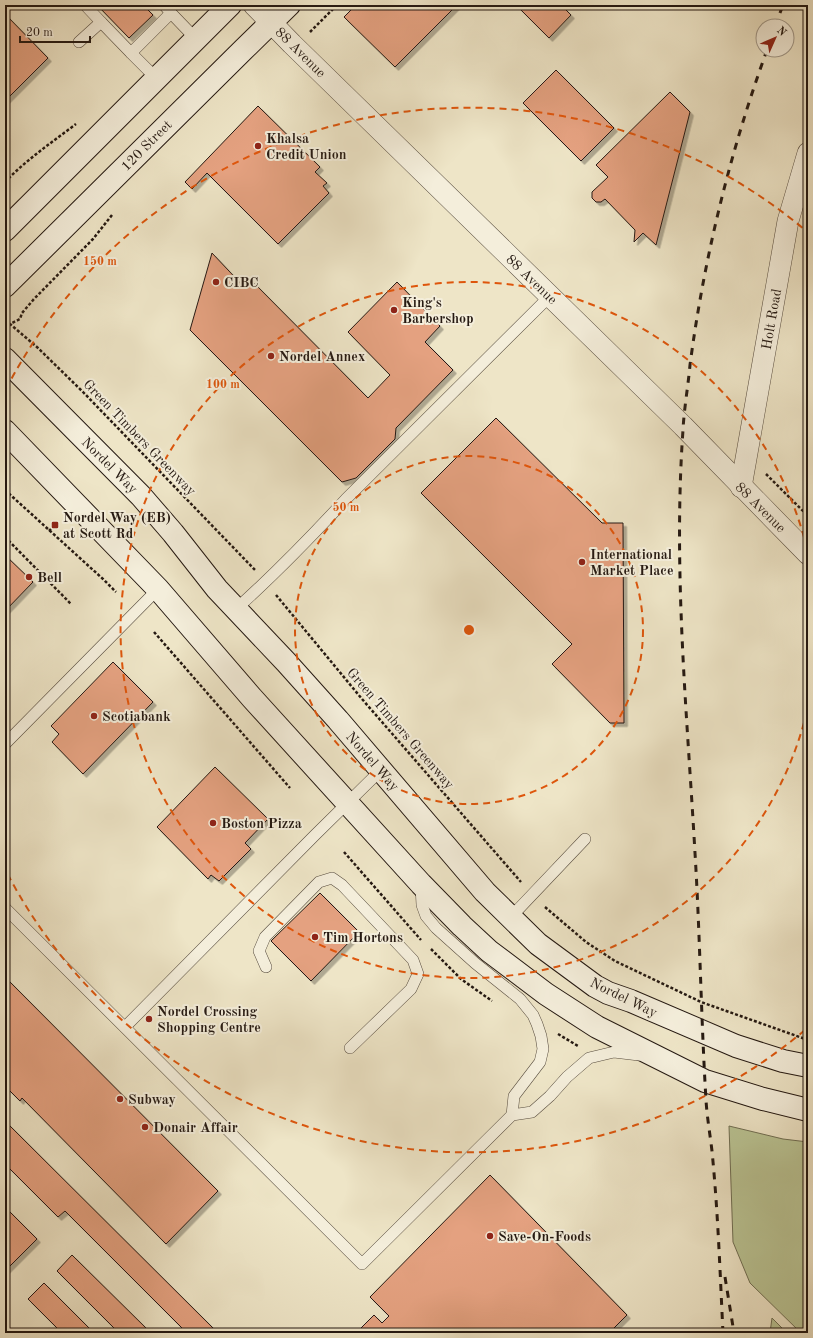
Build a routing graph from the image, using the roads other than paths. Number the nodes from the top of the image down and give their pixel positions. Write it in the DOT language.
graph roads {
  1 [pos="85,5"];
  2 [pos="230,5"];
  3 [pos="254,5"];
  4 [pos="289,5"];
  5 [pos="168,9"];
  6 [pos="100,16"];
  7 [pos="271,23"];
  8 [pos="196,39"];
  9 [pos="80,42"];
  10 [pos="131,53"];
  11 [pos="156,78"];
  12 [pos="808,153"];
  13 [pos="5,230"];
  14 [pos="5,286"];
  15 [pos="550,296"];
  16 [pos="5,359"];
  17 [pos="5,431"];
  18 [pos="741,487"];
  19 [pos="808,554"];
  20 [pos="158,589"];
  21 [pos="236,609"];
  22 [pos="5,744"];
  23 [pos="381,770"];
  24 [pos="347,803"];
  25 [pos="585,839"];
  26 [pos="421,884"];
  27 [pos="5,908"];
  28 [pos="510,918"];
  29 [pos="266,967"];
  30 [pos="125,1027"];
  31 [pos="350,1048"];
  32 [pos="658,1057"];
  33 [pos="808,1066"];
  34 [pos="808,1110"];
  35 [pos="512,1115"];
  1 -- 6 [label="lane"];
  2 -- 8 [label="main road"];
  3 -- 7 [label="street, 88 Avenue"];
  4 -- 7 [label="main road, 120 Street"];
  5 -- 8 [label="lane"];
  5 -- 10 [label="lane"];
  6 -- 9 [label="lane"];
  6 -- 10 [label="lane"];
  7 -- 14 [label="main road, 120 Street"];
  7 -- 15 [label="street, 88 Avenue"];
  8 -- 11 [label="main road"];
  10 -- 11 [label="lane"];
  11 -- 13 [label="main road"];
  12 -- 18 [label="street, Holt Road"];
  15 -- 18 [label="street, 88 Avenue"];
  15 -- 21 [label="lane"];
  16 -- 21 [label="main road, Nordel Way"];
  17 -- 20 [label="main road"];
  18 -- 19 [label="street, 88 Avenue"];
  20 -- 22 [label="lane"];
  20 -- 24 [label="main road"];
  21 -- 23 [label="main road, Nordel Way"];
  23 -- 24 [label="lane"];
  23 -- 28 [label="main road, Nordel Way"];
  24 -- 26 [label="main road"];
  24 -- 30 [label="lane"];
  25 -- 28 [label="lane"];
  26 -- 32 [label="main road"];
  26 -- 35 [label="lane"];
  27 -- 30 [label="lane"];
  28 -- 33 [label="main road, Nordel Way"];
  29 -- 31 [label="lane"];
  30 -- 35 [label="lane"];
  32 -- 34 [label="main road"];
  32 -- 35 [label="lane"];
}
